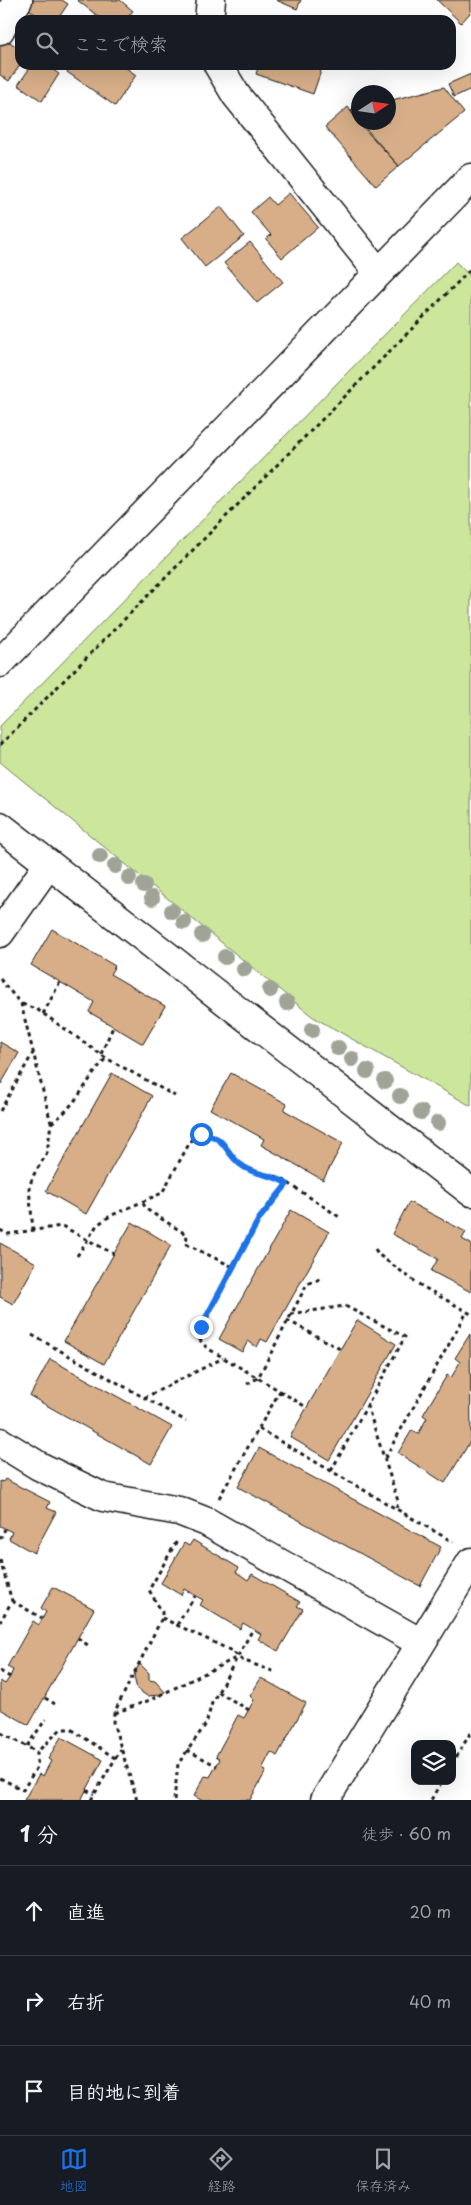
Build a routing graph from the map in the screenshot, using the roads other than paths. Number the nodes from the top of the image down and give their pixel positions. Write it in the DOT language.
graph roads {
  1 [pos="18,0"];
  2 [pos="212,0"];
  3 [pos="210,15"];
  4 [pos="0,30"];
  5 [pos="221,70"];
  6 [pos="471,178"];
  7 [pos="378,272"];
  8 [pos="0,663"];
  9 [pos="0,826"];
  10 [pos="48,865"];
  11 [pos="0,933"];
  12 [pos="471,1192"];
  13 [pos="0,1442"];
  14 [pos="463,1553"];
  15 [pos="421,1643"];
  16 [pos="325,1800"];
  1 -- 4 [label="street"];
  2 -- 3 [label="street"];
  5 -- 7 [label="street"];
  6 -- 7 [label="street"];
  7 -- 8 [label="street"];
  9 -- 10 [label="street"];
  10 -- 11 [label="street"];
  10 -- 12 [label="street"];
  13 -- 15 [label="street"];
  14 -- 15 [label="street"];
  15 -- 16 [label="street"];
}
